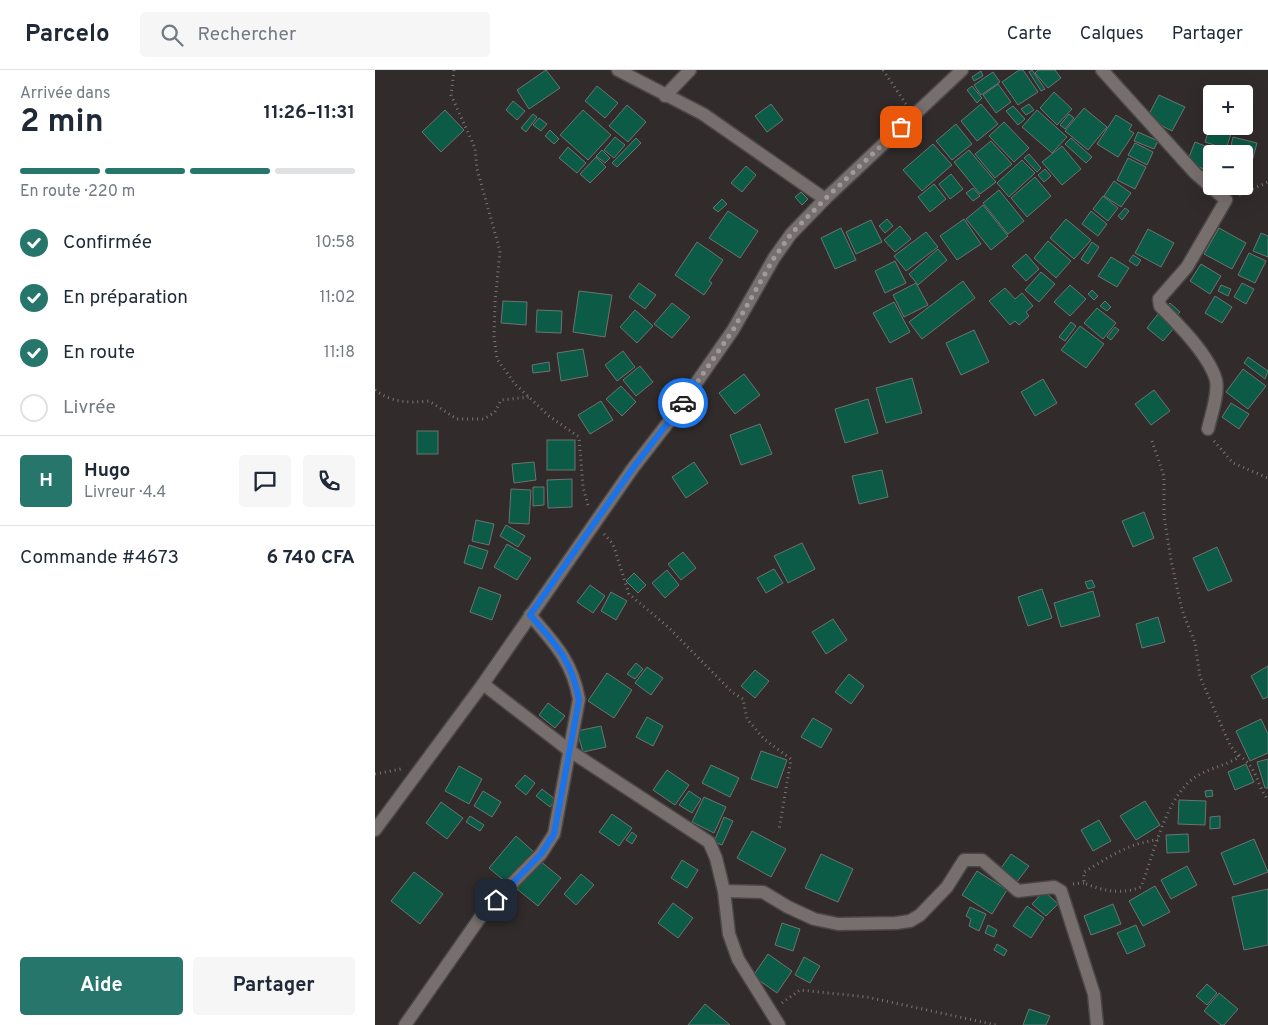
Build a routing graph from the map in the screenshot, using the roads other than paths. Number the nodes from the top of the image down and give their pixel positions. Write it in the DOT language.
graph roads {
  1 [pos="617,70"];
  2 [pos="690,70"];
  3 [pos="962,70"];
  4 [pos="1103,70"];
  5 [pos="665,96"];
  6 [pos="825,199"];
  7 [pos="1208,429"];
  8 [pos="530,615"];
  9 [pos="483,684"];
  10 [pos="570,751"];
  11 [pos="375,830"];
  12 [pos="724,891"];
  13 [pos="405,1025"];
  14 [pos="779,1025"];
  15 [pos="1097,1025"];
  1 -- 5 [label="street"];
  2 -- 5 [label="street"];
  3 -- 6 [label="street"];
  4 -- 7 [label="street"];
  5 -- 6 [label="street"];
  6 -- 8 [label="street"];
  8 -- 9 [label="street"];
  8 -- 10 [label="street"];
  9 -- 10 [label="street"];
  9 -- 11 [label="street"];
  10 -- 12 [label="street"];
  10 -- 13 [label="street"];
  12 -- 14 [label="street"];
  12 -- 15 [label="street"];
}
